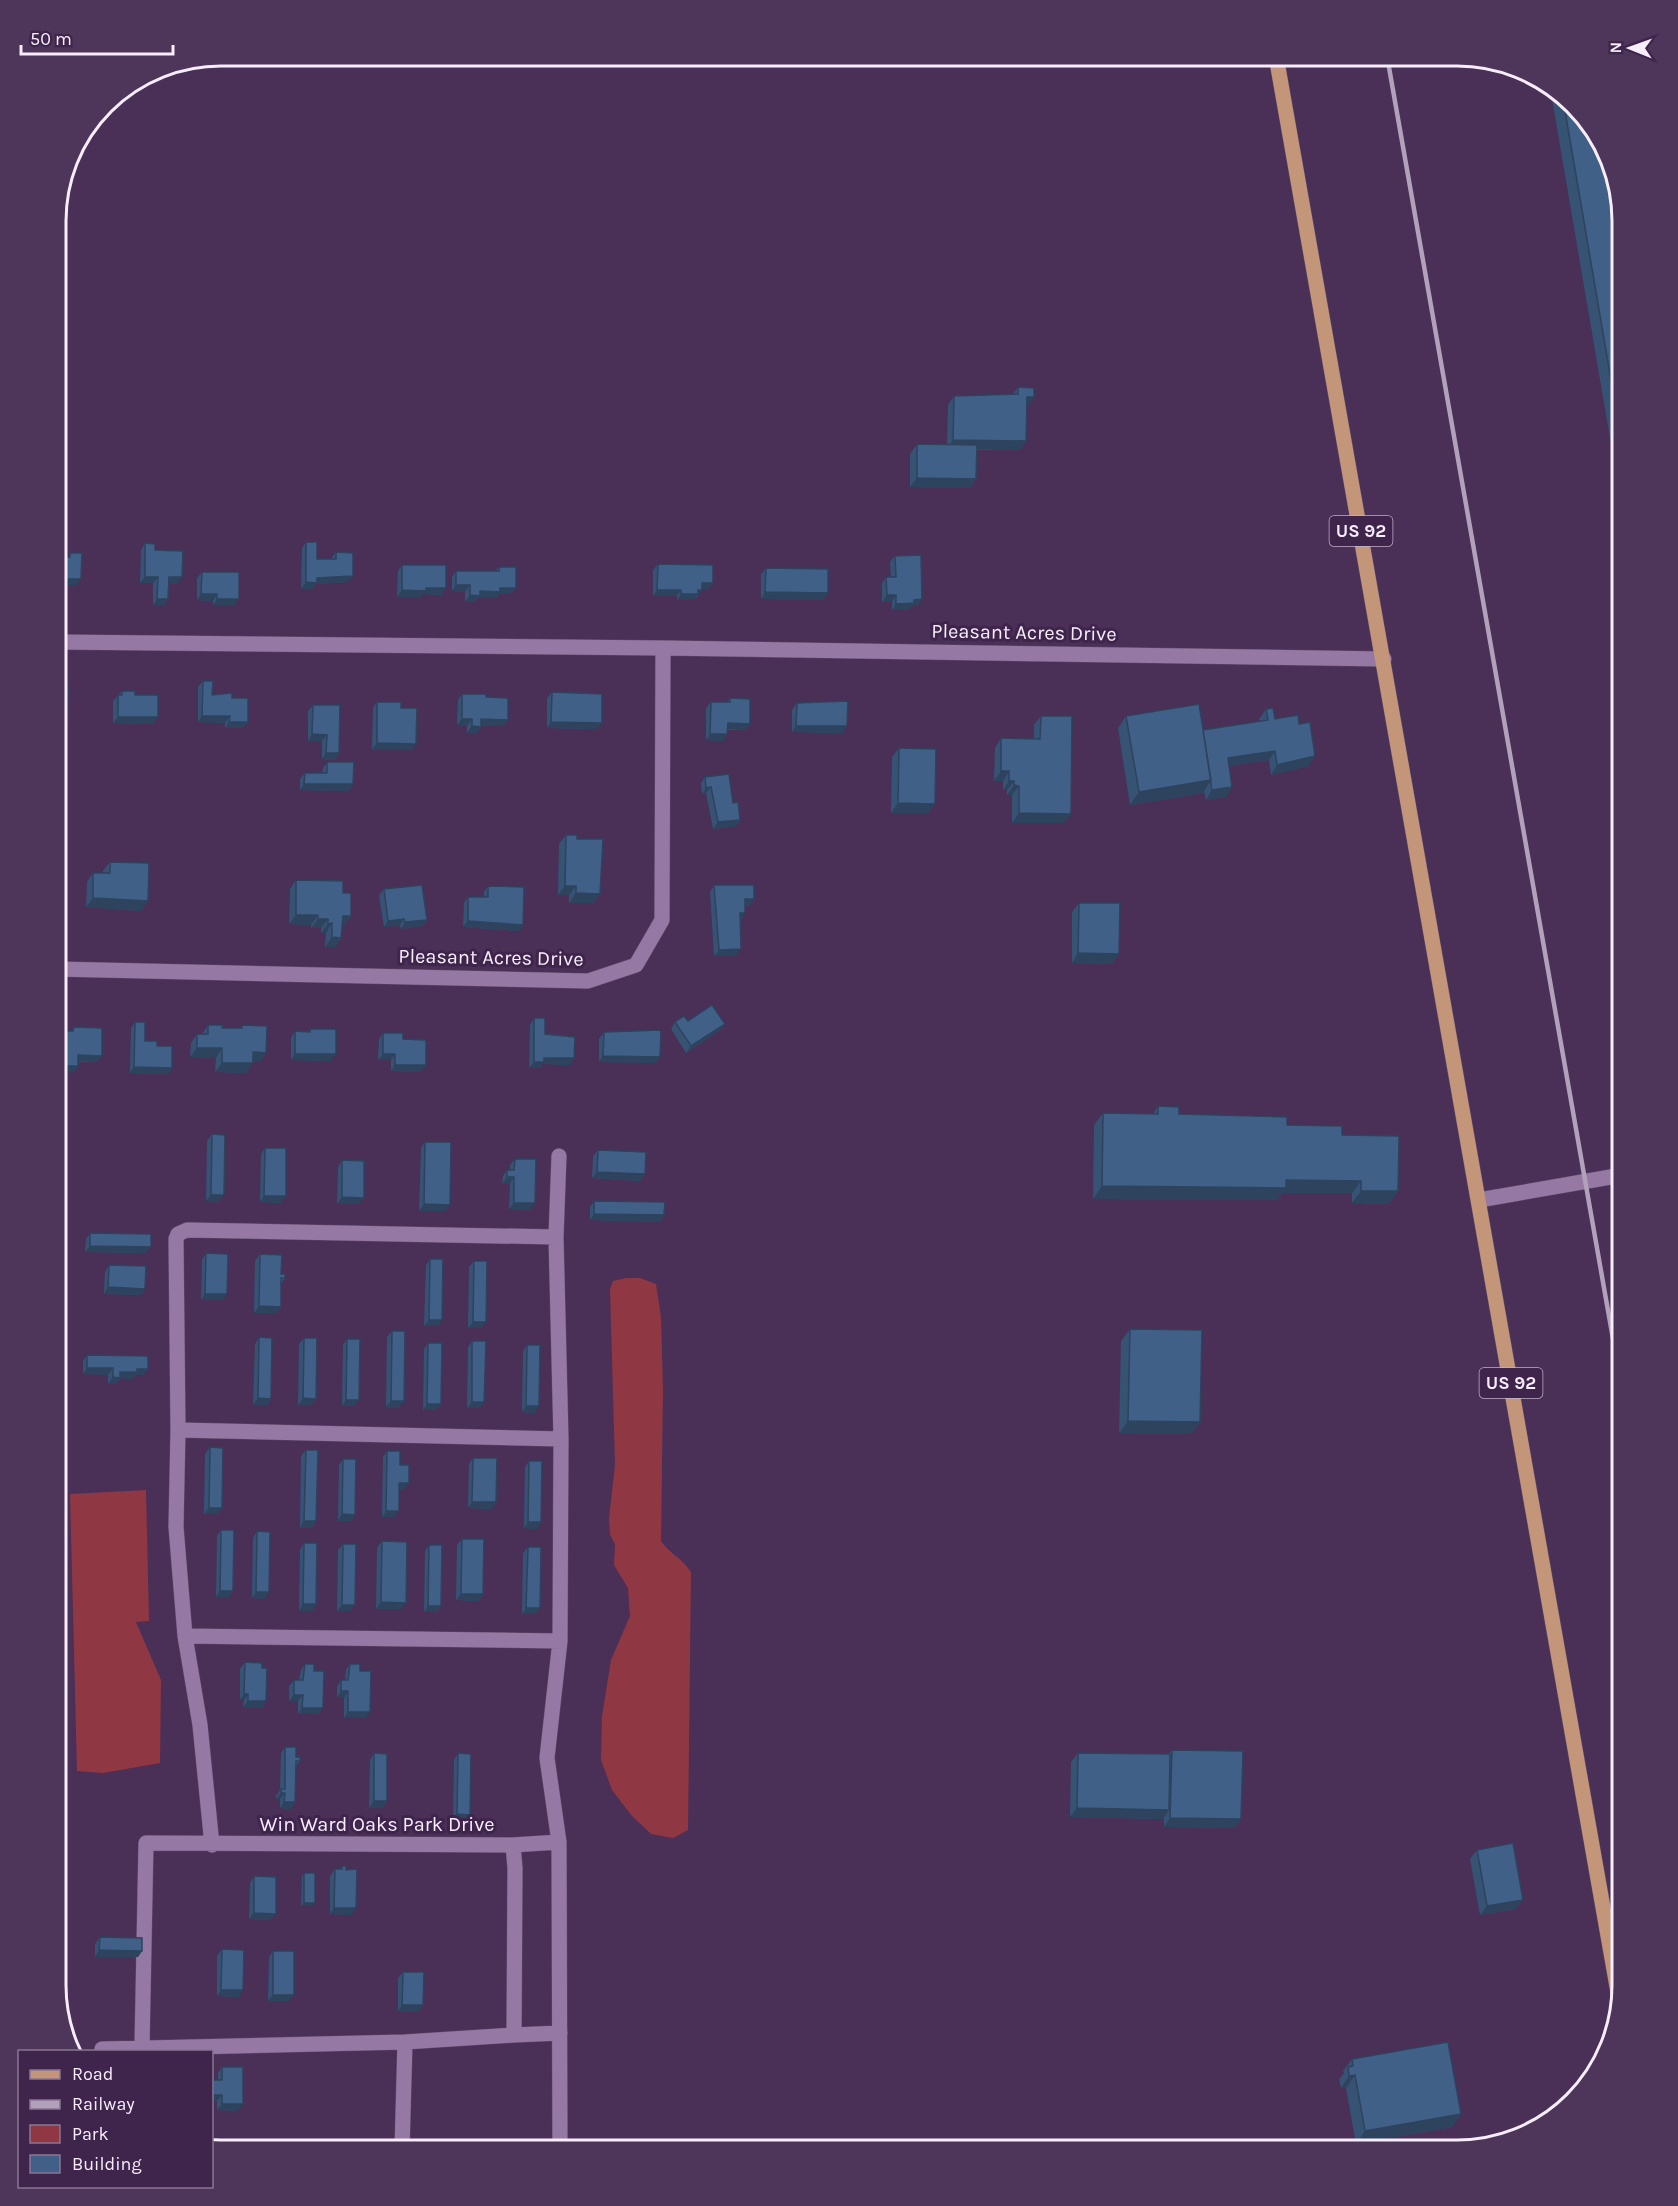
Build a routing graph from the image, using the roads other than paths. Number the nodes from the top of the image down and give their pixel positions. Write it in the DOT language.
graph roads {
  1 [pos="1278,66"];
  2 [pos="66,642"];
  3 [pos="663,648"];
  4 [pos="1384,658"];
  5 [pos="66,969"];
  6 [pos="559,1156"];
  7 [pos="1612,1177"];
  8 [pos="1479,1200"];
  9 [pos="556,1238"];
  10 [pos="178,1430"];
  11 [pos="561,1439"];
  12 [pos="185,1636"];
  13 [pos="561,1641"];
  14 [pos="559,1842"];
  15 [pos="212,1845"];
  16 [pos="513,1845"];
  17 [pos="1612,1958"];
  18 [pos="560,2033"];
  19 [pos="514,2035"];
  20 [pos="405,2042"];
  21 [pos="142,2047"];
  22 [pos="102,2049"];
  23 [pos="402,2140"];
  24 [pos="560,2140"];
  1 -- 4 [label="main road, US 92"];
  2 -- 3 [label="street, Pleasant Acres Drive"];
  3 -- 4 [label="street, Pleasant Acres Drive"];
  3 -- 5 [label="street, Pleasant Acres Drive"];
  4 -- 8 [label="main road, US 92"];
  6 -- 9 [label="street"];
  7 -- 8 [label="street"];
  8 -- 17 [label="main road, US 92"];
  9 -- 10 [label="street"];
  9 -- 11 [label="street"];
  10 -- 11 [label="street"];
  10 -- 12 [label="street"];
  11 -- 13 [label="street"];
  12 -- 13 [label="street"];
  12 -- 15 [label="street"];
  13 -- 14 [label="street"];
  14 -- 16 [label="street"];
  14 -- 18 [label="street"];
  15 -- 16 [label="street, Win Ward Oaks Park Drive"];
  15 -- 21 [label="street, Win Ward Oaks Park Drive"];
  16 -- 19 [label="street, Win Ward Oaks Park Drive"];
  18 -- 19 [label="street"];
  18 -- 24 [label="street"];
  19 -- 20 [label="street"];
  20 -- 21 [label="street"];
  20 -- 23 [label="street"];
  21 -- 22 [label="street"];
}
